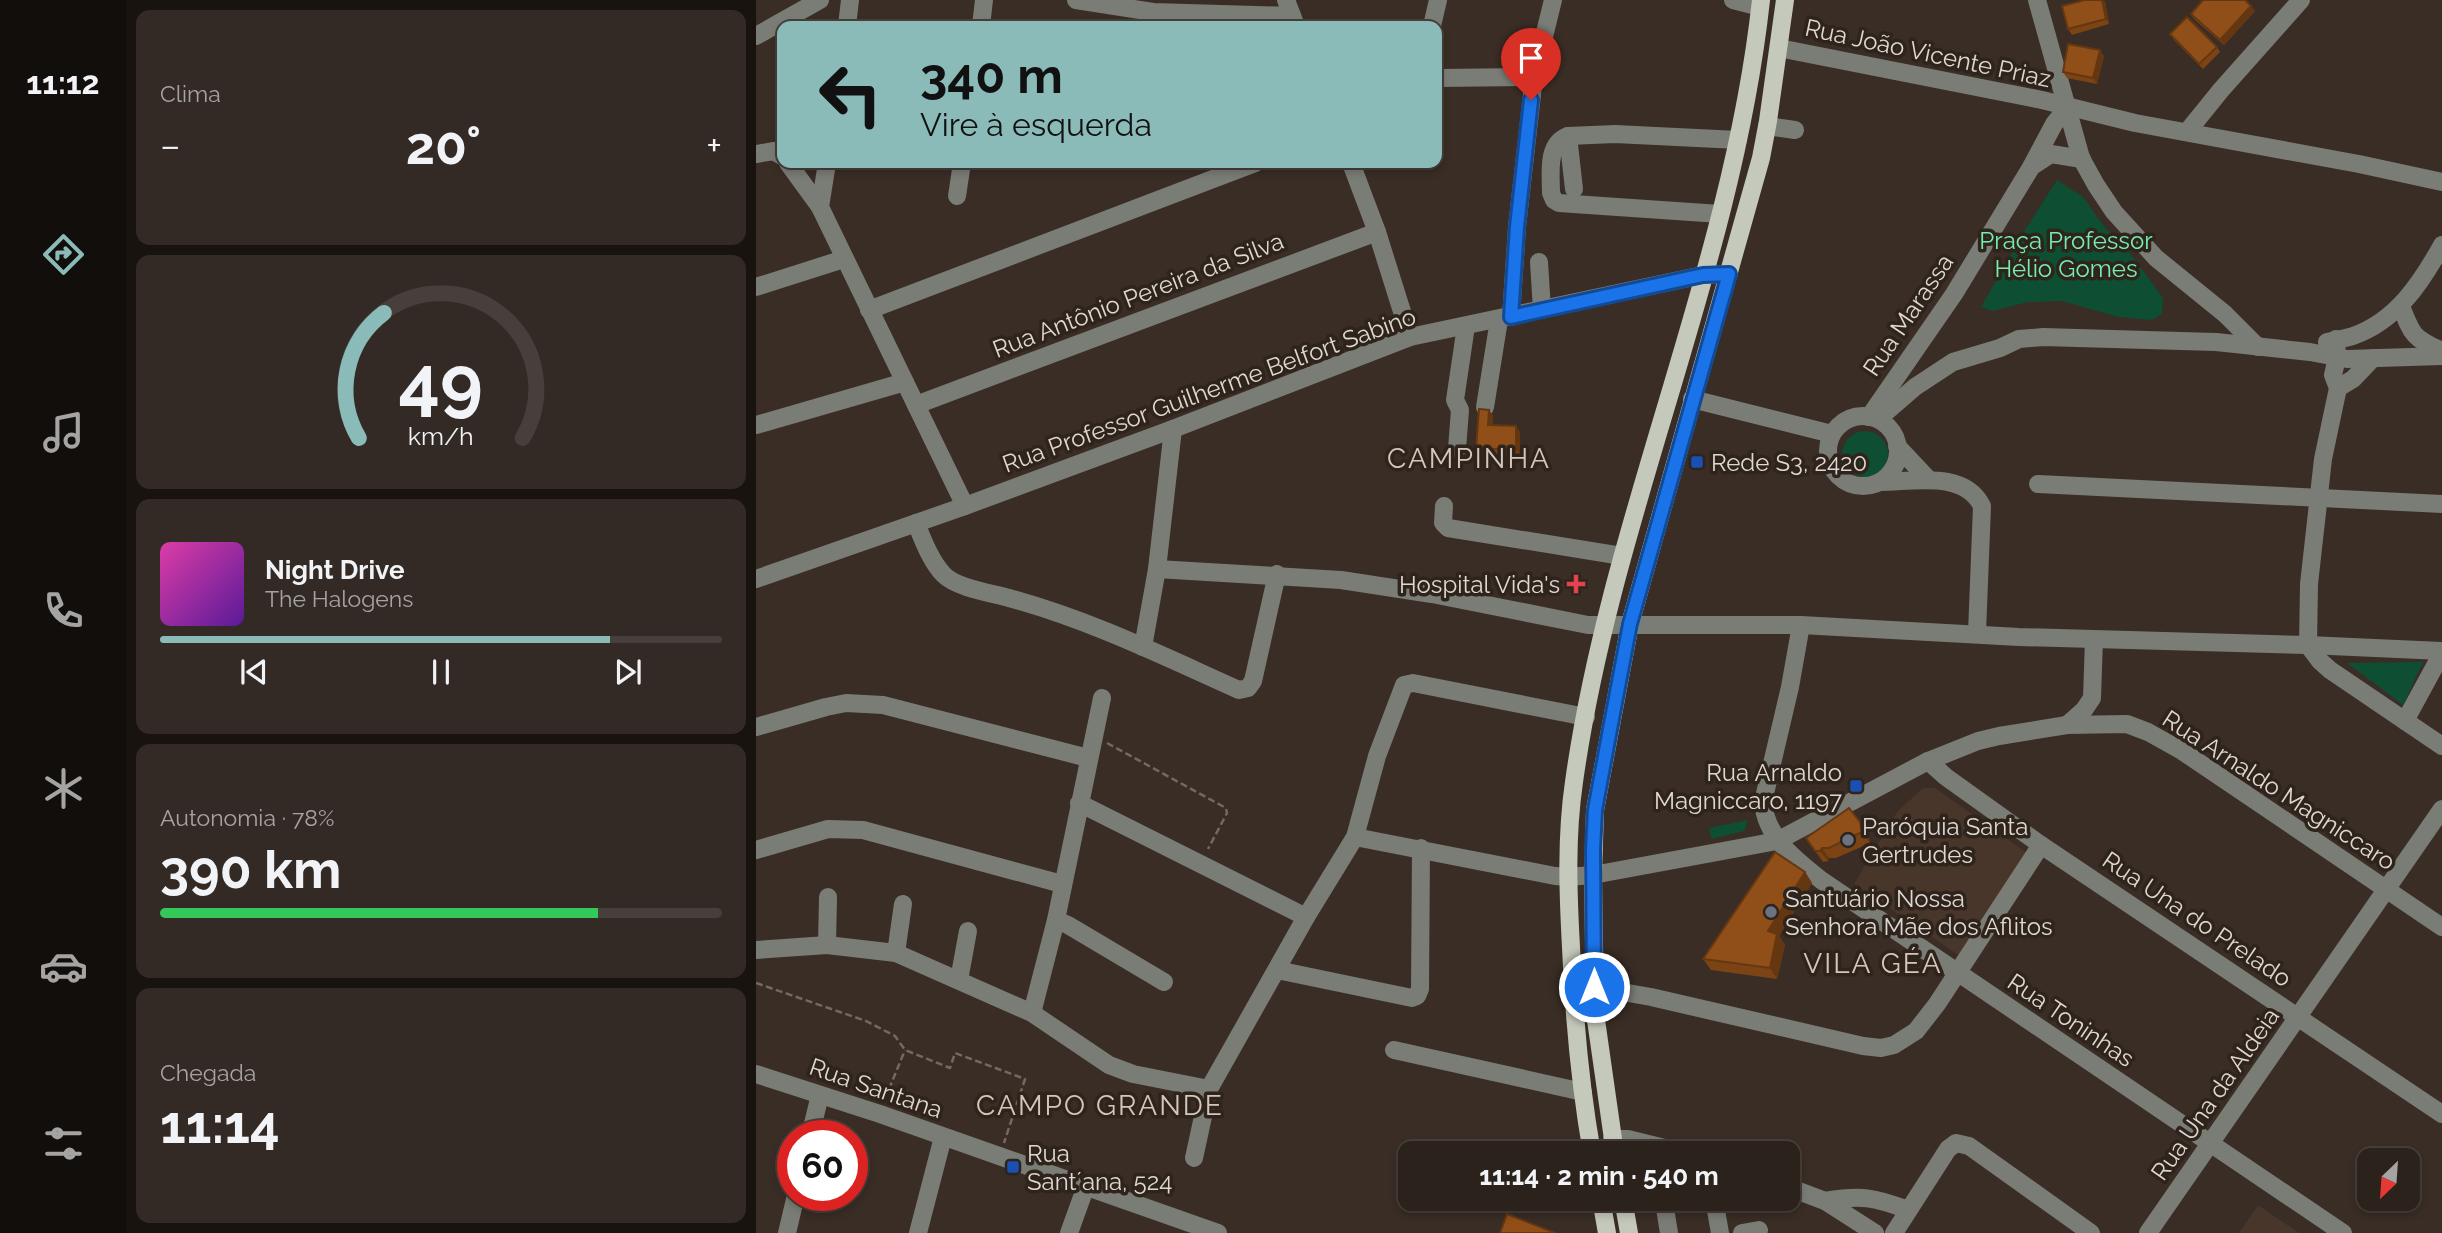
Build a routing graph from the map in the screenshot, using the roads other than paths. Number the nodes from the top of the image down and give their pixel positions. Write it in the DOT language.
graph roads {
  1 [pos="820,0"];
  2 [pos="850,0"];
  3 [pos="984,0"];
  4 [pos="1076,0"];
  5 [pos="1438,0"];
  6 [pos="1553,0"];
  7 [pos="1733,0"];
  8 [pos="1785,0"];
  9 [pos="2037,0"];
  10 [pos="2301,0"];
  11 [pos="1761,4"];
  12 [pos="1292,14"];
  13 [pos="783,21"];
  14 [pos="848,21"];
  15 [pos="982,21"];
  16 [pos="1433,21"];
  17 [pos="777,24"];
  18 [pos="756,36"];
  19 [pos="1779,48"];
  20 [pos="1534,76"];
  21 [pos="1442,78"];
  22 [pos="2067,108"];
  23 [pos="1767,126"];
  24 [pos="1795,130"];
  25 [pos="2187,132"];
  26 [pos="1568,136"];
  27 [pos="1738,140"];
  28 [pos="756,154"];
  29 [pos="777,154"];
  30 [pos="2082,159"];
  31 [pos="792,168"];
  32 [pos="826,168"];
  33 [pos="961,168"];
  34 [pos="1242,168"];
  35 [pos="1353,168"];
  36 [pos="2030,169"];
  37 [pos="2442,182"];
  38 [pos="1574,189"];
  39 [pos="957,195"];
  40 [pos="820,207"];
  41 [pos="1720,214"];
  42 [pos="1377,232"];
  43 [pos="2442,245"];
  44 [pos="844,259"];
  45 [pos="1539,261"];
  46 [pos="1729,274"];
  47 [pos="1703,275"];
  48 [pos="756,287"];
  49 [pos="2401,306"];
  50 [pos="869,310"];
  51 [pos="1542,310"];
  52 [pos="1505,318"];
  53 [pos="1466,326"];
  54 [pos="2410,332"];
  55 [pos="1409,337"];
  56 [pos="2336,340"];
  57 [pos="2258,347"];
  58 [pos="2310,352"];
  59 [pos="2442,354"];
  60 [pos="2396,356"];
  61 [pos="2337,358"];
  62 [pos="2373,358"];
  63 [pos="905,382"];
  64 [pos="2338,388"];
  65 [pos="1692,399"];
  66 [pos="916,405"];
  67 [pos="1485,407"];
  68 [pos="1874,418"];
  69 [pos="756,425"];
  70 [pos="1173,429"];
  71 [pos="1832,433"];
  72 [pos="1897,446"];
  73 [pos="1457,449"];
  74 [pos="1928,479"];
  75 [pos="1880,482"];
  76 [pos="2038,484"];
  77 [pos="2318,498"];
  78 [pos="2442,504"];
  79 [pos="965,506"];
  80 [pos="1444,506"];
  81 [pos="916,523"];
  82 [pos="1622,556"];
  83 [pos="1157,569"];
  84 [pos="1278,574"];
  85 [pos="756,579"];
  86 [pos="1630,624"];
  87 [pos="1604,625"];
  88 [pos="1801,625"];
  89 [pos="1977,633"];
  90 [pos="2094,639"];
  91 [pos="2308,645"];
  92 [pos="1143,647"];
  93 [pos="2442,652"];
  94 [pos="1102,698"];
  95 [pos="2092,698"];
  96 [pos="1586,717"];
  97 [pos="2405,721"];
  98 [pos="2127,724"];
  99 [pos="2067,725"];
  100 [pos="756,727"];
  101 [pos="2442,746"];
  102 [pos="1088,758"];
  103 [pos="1928,761"];
  104 [pos="1079,803"];
  105 [pos="2442,810"];
  106 [pos="1355,837"];
  107 [pos="1777,841"];
  108 [pos="2041,845"];
  109 [pos="1421,848"];
  110 [pos="756,850"];
  111 [pos="1593,875"];
  112 [pos="1569,877"];
  113 [pos="1062,884"];
  114 [pos="2387,890"];
  115 [pos="828,897"];
  116 [pos="903,904"];
  117 [pos="1306,918"];
  118 [pos="1056,920"];
  119 [pos="2442,927"];
  120 [pos="968,931"];
  121 [pos="827,945"];
  122 [pos="756,950"];
  123 [pos="896,953"];
  124 [pos="1277,970"];
  125 [pos="1956,973"];
  126 [pos="960,980"];
  127 [pos="1164,982"];
  128 [pos="1594,987"];
  129 [pos="1032,1013"];
  130 [pos="2299,1016"];
  131 [pos="1394,1050"];
  132 [pos="756,1074"];
  133 [pos="1209,1089"];
  134 [pos="1583,1092"];
  135 [pos="820,1095"];
  136 [pos="2442,1114"];
  137 [pos="814,1120"];
  138 [pos="943,1137"];
  139 [pos="1590,1141"];
  140 [pos="1613,1141"];
  141 [pos="2211,1144"];
  142 [pos="1194,1158"];
  143 [pos="1086,1186"];
  144 [pos="1800,1192"];
  145 [pos="1825,1202"];
  146 [pos="1908,1210"];
  147 [pos="792,1211"];
  148 [pos="1603,1211"];
  149 [pos="1625,1211"];
  150 [pos="1665,1211"];
  151 [pos="1716,1211"];
  152 [pos="787,1233"];
  153 [pos="918,1233"];
  154 [pos="1069,1233"];
  155 [pos="1218,1233"];
  156 [pos="1607,1233"];
  157 [pos="1629,1233"];
  158 [pos="1669,1233"];
  159 [pos="1720,1233"];
  160 [pos="1875,1233"];
  161 [pos="1894,1233"];
  162 [pos="2091,1233"];
  163 [pos="2148,1233"];
  164 [pos="2343,1233"];
  1 -- 13 [label="street"];
  2 -- 14 [label="street"];
  3 -- 15 [label="street"];
  4 -- 12 [label="street"];
  5 -- 16 [label="street"];
  6 -- 20 [label="street"];
  7 -- 11 [label="street"];
  8 -- 19 [label="main road"];
  9 -- 22 [label="street"];
  10 -- 25 [label="street"];
  11 -- 27 [label="main road"];
  17 -- 18 [label="street"];
  19 -- 22 [label="street, Rua João Vicente Priaz"];
  19 -- 23 [label="main road"];
  20 -- 21 [label="street"];
  20 -- 52 [label="street"];
  22 -- 25 [label="street, Rua João Vicente Priaz"];
  22 -- 30 [label="street"];
  22 -- 36 [label="street, Rua Marassa"];
  23 -- 24 [label="street"];
  23 -- 46 [label="main road"];
  25 -- 37 [label="street, Rua João Vicente Priaz"];
  26 -- 27 [label="street"];
  26 -- 38 [label="street"];
  26 -- 41 [label="street"];
  27 -- 41 [label="main road"];
  28 -- 29 [label="street"];
  30 -- 36 [label="street"];
  30 -- 57 [label="street"];
  31 -- 40 [label="street"];
  32 -- 40 [label="street"];
  33 -- 39 [label="street"];
  34 -- 50 [label="street"];
  35 -- 42 [label="street"];
  36 -- 68 [label="street, Rua Marassa"];
  40 -- 44 [label="street"];
  41 -- 47 [label="main road"];
  42 -- 55 [label="street"];
  42 -- 66 [label="street, Rua Antônio Pereira da Silva"];
  43 -- 49 [label="street"];
  44 -- 48 [label="street"];
  44 -- 50 [label="street"];
  45 -- 51 [label="street"];
  46 -- 47 [label="street, Rua Professor Guilherme Belfort Sabino"];
  46 -- 65 [label="main road"];
  47 -- 51 [label="street, Rua Professor Guilherme Belfort Sabino"];
  47 -- 82 [label="main road"];
  49 -- 54 [label="street"];
  49 -- 56 [label="street"];
  50 -- 63 [label="street"];
  51 -- 52 [label="street, Rua Professor Guilherme Belfort Sabino"];
  52 -- 53 [label="street, Rua Professor Guilherme Belfort Sabino"];
  52 -- 67 [label="street"];
  53 -- 55 [label="street, Rua Professor Guilherme Belfort Sabino"];
  53 -- 73 [label="street"];
  54 -- 59 [label="street"];
  54 -- 60 [label="street"];
  55 -- 70 [label="street, Rua Professor Guilherme Belfort Sabino"];
  56 -- 58 [label="street"];
  56 -- 61 [label="street"];
  57 -- 58 [label="street"];
  57 -- 68 [label="street"];
  58 -- 61 [label="street"];
  59 -- 60 [label="street"];
  60 -- 62 [label="street"];
  61 -- 62 [label="street"];
  61 -- 64 [label="street"];
  62 -- 64 [label="street"];
  63 -- 66 [label="street"];
  63 -- 69 [label="street"];
  64 -- 77 [label="street"];
  65 -- 71 [label="street"];
  65 -- 86 [label="main road"];
  66 -- 79 [label="street"];
  68 -- 71 [label="street"];
  68 -- 72 [label="street"];
  70 -- 79 [label="street, Rua Professor Guilherme Belfort Sabino"];
  70 -- 83 [label="street"];
  71 -- 75 [label="street"];
  72 -- 74 [label="street"];
  72 -- 75 [label="street"];
  74 -- 75 [label="street"];
  74 -- 89 [label="street"];
  76 -- 77 [label="street"];
  77 -- 78 [label="street"];
  77 -- 91 [label="street"];
  79 -- 81 [label="street, Rua Professor Guilherme Belfort Sabino"];
  80 -- 82 [label="street"];
  81 -- 85 [label="street, Rua Professor Guilherme Belfort Sabino"];
  81 -- 92 [label="street"];
  82 -- 87 [label="main road"];
  83 -- 84 [label="street"];
  83 -- 92 [label="street"];
  84 -- 87 [label="street"];
  84 -- 92 [label="street"];
  86 -- 87 [label="street"];
  86 -- 88 [label="street"];
  86 -- 111 [label="main road"];
  87 -- 96 [label="main road"];
  88 -- 89 [label="street"];
  88 -- 107 [label="street"];
  89 -- 90 [label="street"];
  90 -- 91 [label="street"];
  90 -- 95 [label="street"];
  91 -- 93 [label="street"];
  91 -- 97 [label="street"];
  93 -- 97 [label="street"];
  94 -- 102 [label="street"];
  95 -- 98 [label="street"];
  95 -- 99 [label="street"];
  96 -- 106 [label="street"];
  96 -- 112 [label="main road"];
  97 -- 101 [label="street"];
  98 -- 99 [label="street, Rua Arnaldo Magniccaro"];
  98 -- 114 [label="street, Rua Arnaldo Magniccaro"];
  99 -- 103 [label="street, Rua Arnaldo Magniccaro"];
  100 -- 102 [label="street"];
  102 -- 104 [label="street"];
  103 -- 107 [label="street, Rua Arnaldo Magniccaro"];
  103 -- 108 [label="street, Rua Una do Prelado"];
  104 -- 113 [label="street"];
  104 -- 117 [label="street"];
  105 -- 114 [label="street, Rua Una da Aldeia"];
  106 -- 109 [label="street, Rua Arnaldo Magniccaro"];
  106 -- 117 [label="street"];
  107 -- 111 [label="street, Rua Arnaldo Magniccaro"];
  107 -- 125 [label="street, Rua Toninhas"];
  108 -- 125 [label="street"];
  108 -- 130 [label="street, Rua Una do Prelado"];
  109 -- 112 [label="street, Rua Arnaldo Magniccaro"];
  109 -- 124 [label="street"];
  110 -- 113 [label="street"];
  111 -- 112 [label="street, Rua Arnaldo Magniccaro"];
  111 -- 128 [label="main road"];
  112 -- 134 [label="main road"];
  113 -- 118 [label="street"];
  114 -- 119 [label="street, Rua Arnaldo Magniccaro"];
  114 -- 130 [label="street, Rua Una da Aldeia"];
  115 -- 121 [label="street"];
  116 -- 123 [label="street"];
  117 -- 124 [label="street"];
  118 -- 127 [label="street"];
  118 -- 129 [label="street"];
  120 -- 126 [label="street"];
  121 -- 122 [label="street"];
  121 -- 123 [label="street"];
  123 -- 126 [label="street"];
  124 -- 133 [label="street"];
  125 -- 128 [label="street"];
  125 -- 141 [label="street, Rua Toninhas"];
  126 -- 129 [label="street"];
  128 -- 140 [label="main road"];
  129 -- 133 [label="street"];
  130 -- 136 [label="street, Rua Una do Prelado"];
  130 -- 141 [label="street, Rua Una da Aldeia"];
  131 -- 134 [label="street"];
  132 -- 135 [label="street, Rua Santana"];
  133 -- 142 [label="street"];
  134 -- 139 [label="main road"];
  135 -- 137 [label="street"];
  135 -- 138 [label="street, Rua Santana"];
  138 -- 143 [label="street, Rua Santana"];
  138 -- 153 [label="street"];
  141 -- 163 [label="street, Rua Una da Aldeia"];
  141 -- 164 [label="street, Rua Toninhas"];
  143 -- 154 [label="street"];
  143 -- 155 [label="street, Rua Santana"];
  144 -- 145 [label="street"];
  145 -- 146 [label="street"];
  145 -- 160 [label="street"];
  146 -- 161 [label="street"];
  146 -- 162 [label="street"];
  147 -- 152 [label="street"];
  148 -- 156 [label="main road"];
  149 -- 157 [label="main road"];
  150 -- 158 [label="street"];
  151 -- 159 [label="street"];
}
